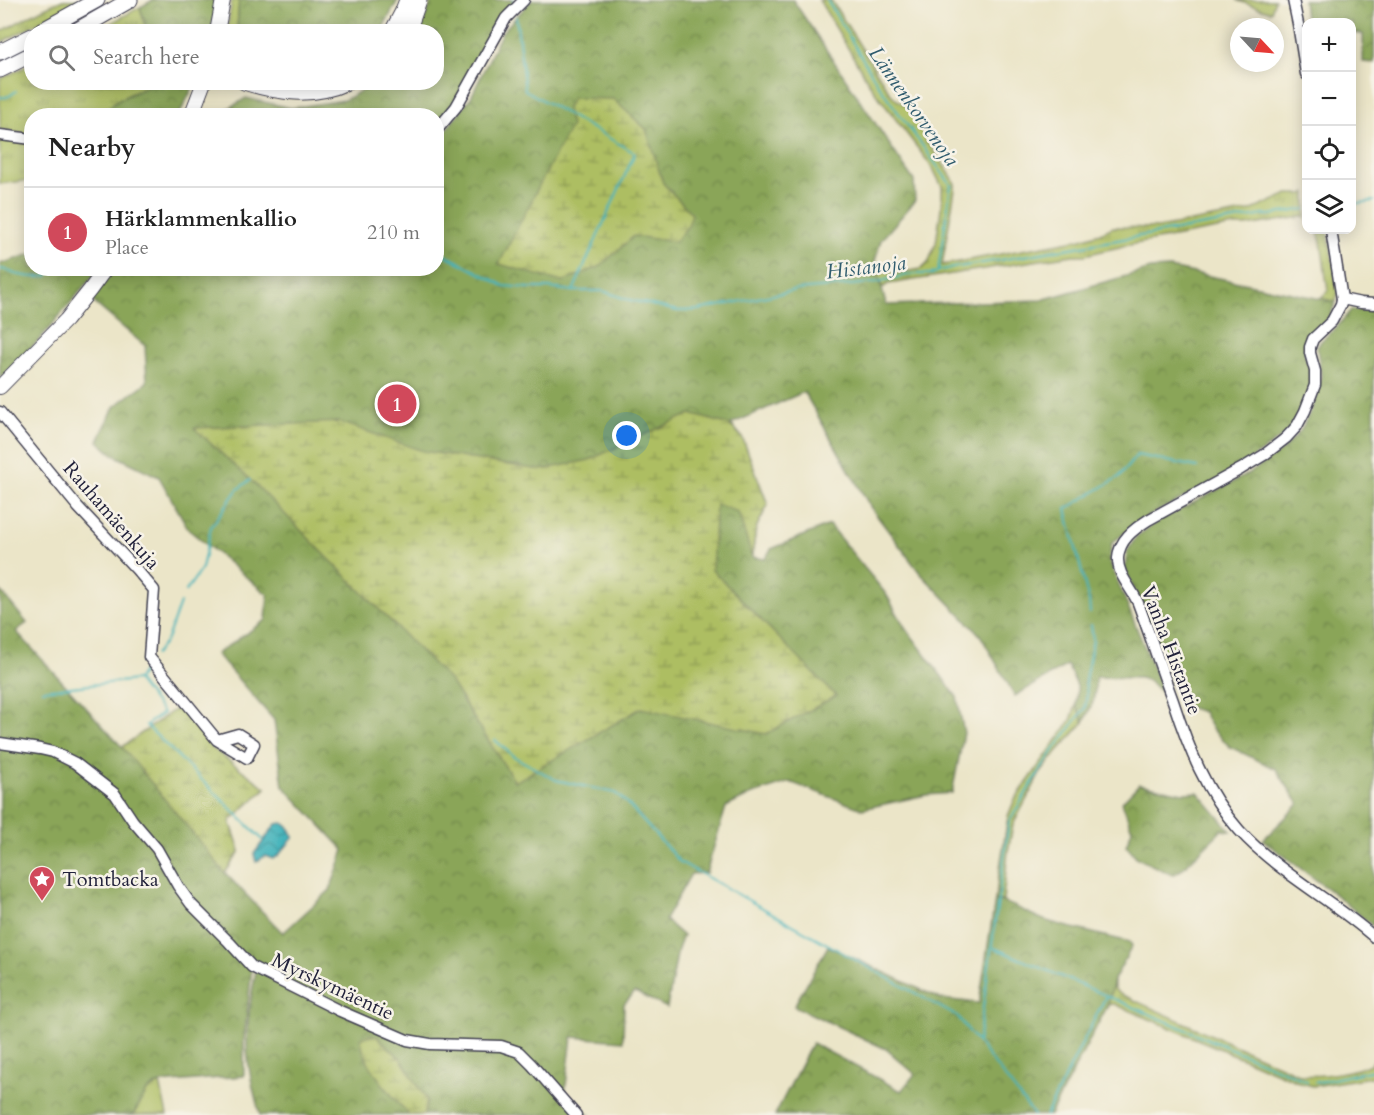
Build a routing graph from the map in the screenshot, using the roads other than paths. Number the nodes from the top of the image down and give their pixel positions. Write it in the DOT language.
graph roads {
  1 [pos="97,0"];
  2 [pos="130,0"];
  3 [pos="223,0"];
  4 [pos="406,0"];
  5 [pos="419,0"];
  6 [pos="524,0"];
  7 [pos="1293,0"];
  8 [pos="54,24"];
  9 [pos="88,24"];
  10 [pos="218,24"];
  11 [pos="396,24"];
  12 [pos="410,24"];
  13 [pos="24,40"];
  14 [pos="0,52"];
  15 [pos="24,58"];
  16 [pos="0,70"];
  17 [pos="1306,72"];
  18 [pos="201,90"];
  19 [pos="272,90"];
  20 [pos="324,90"];
  21 [pos="193,108"];
  22 [pos="444,121"];
  23 [pos="0,135"];
  24 [pos="24,139"];
  25 [pos="1332,234"];
  26 [pos="100,276"];
  27 [pos="1342,299"];
  28 [pos="1374,304"];
  29 [pos="0,387"];
  30 [pos="0,412"];
  31 [pos="217,740"];
  32 [pos="0,743"];
  33 [pos="1374,937"];
  34 [pos="576,1115"];
  1 -- 8 [label="highway"];
  2 -- 9 [label="highway"];
  3 -- 10 [label="main road"];
  4 -- 11 [label="highway"];
  5 -- 12 [label="highway"];
  6 -- 22 [label="street"];
  7 -- 17 [label="street"];
  13 -- 14 [label="highway"];
  15 -- 16 [label="highway"];
  18 -- 21 [label="main road"];
  19 -- 20 [label="highway"];
  23 -- 24 [label="street"];
  25 -- 27 [label="street"];
  26 -- 29 [label="main road"];
  27 -- 28 [label="street"];
  27 -- 33 [label="street, Vanha Histantie"];
  30 -- 31 [label="street, Rauhamäenkuja"];
  32 -- 34 [label="street, Myrskymäentie"];
}
